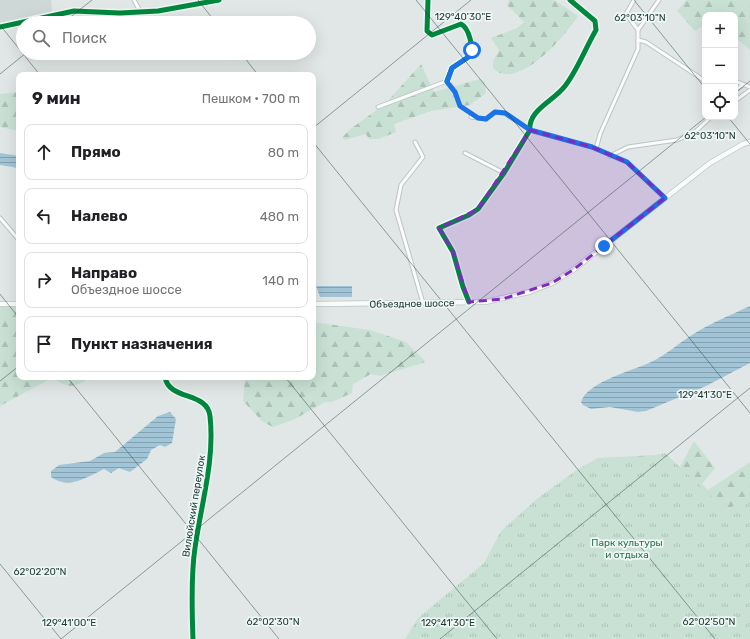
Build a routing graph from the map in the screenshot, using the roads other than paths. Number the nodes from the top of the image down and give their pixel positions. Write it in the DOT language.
graph roads {
  1 [pos="134,0"];
  2 [pos="219,0"];
  3 [pos="428,0"];
  4 [pos="570,0"];
  5 [pos="634,0"];
  6 [pos="659,0"];
  7 [pos="198,2"];
  8 [pos="140,11"];
  9 [pos="54,16"];
  10 [pos="16,24"];
  11 [pos="0,27"];
  12 [pos="638,30"];
  13 [pos="638,40"];
  14 [pos="702,79"];
  15 [pos="447,82"];
  16 [pos="738,82"];
  17 [pos="743,85"];
  18 [pos="750,87"];
  19 [pos="738,88"];
  20 [pos="750,90"];
  21 [pos="738,99"];
  22 [pos="378,107"];
  23 [pos="471,117"];
  24 [pos="478,118"];
  25 [pos="708,120"];
  26 [pos="530,130"];
  27 [pos="415,142"];
  28 [pos="750,142"];
  29 [pos="596,149"];
  30 [pos="465,152"];
  31 [pos="610,156"];
  32 [pos="504,173"];
  33 [pos="665,198"];
  34 [pos="0,218"];
  35 [pos="16,237"];
  36 [pos="469,302"];
  37 [pos="423,303"];
  38 [pos="0,304"];
  39 [pos="16,304"];
  40 [pos="316,304"];
  41 [pos="166,380"];
  42 [pos="193,639"];
  1 -- 8 [label="street"];
  2 -- 7 [label="street"];
  3 -- 15 [label="street"];
  4 -- 26 [label="street"];
  5 -- 12 [label="street"];
  6 -- 12 [label="street"];
  7 -- 8 [label="street"];
  8 -- 9 [label="street"];
  10 -- 11 [label="street"];
  12 -- 13 [label="street"];
  13 -- 14 [label="street"];
  13 -- 29 [label="street"];
  15 -- 22 [label="street"];
  15 -- 24 [label="street"];
  16 -- 17 [label="street"];
  17 -- 18 [label="street"];
  17 -- 19 [label="street"];
  20 -- 21 [label="street"];
  23 -- 24 [label="street"];
  24 -- 26 [label="street"];
  25 -- 31 [label="street"];
  26 -- 29 [label="street"];
  26 -- 32 [label="street"];
  27 -- 37 [label="street"];
  28 -- 33 [label="main road, Объездное шоссе"];
  29 -- 31 [label="street"];
  30 -- 32 [label="street"];
  31 -- 33 [label="street"];
  32 -- 36 [label="street"];
  33 -- 36 [label="main road, Объездное шоссе"];
  34 -- 35 [label="street"];
  36 -- 37 [label="main road, Объездное шоссе"];
  37 -- 40 [label="main road, Объездное шоссе"];
  38 -- 39 [label="main road"];
  41 -- 42 [label="street, Вилюйский переулок"];
}
